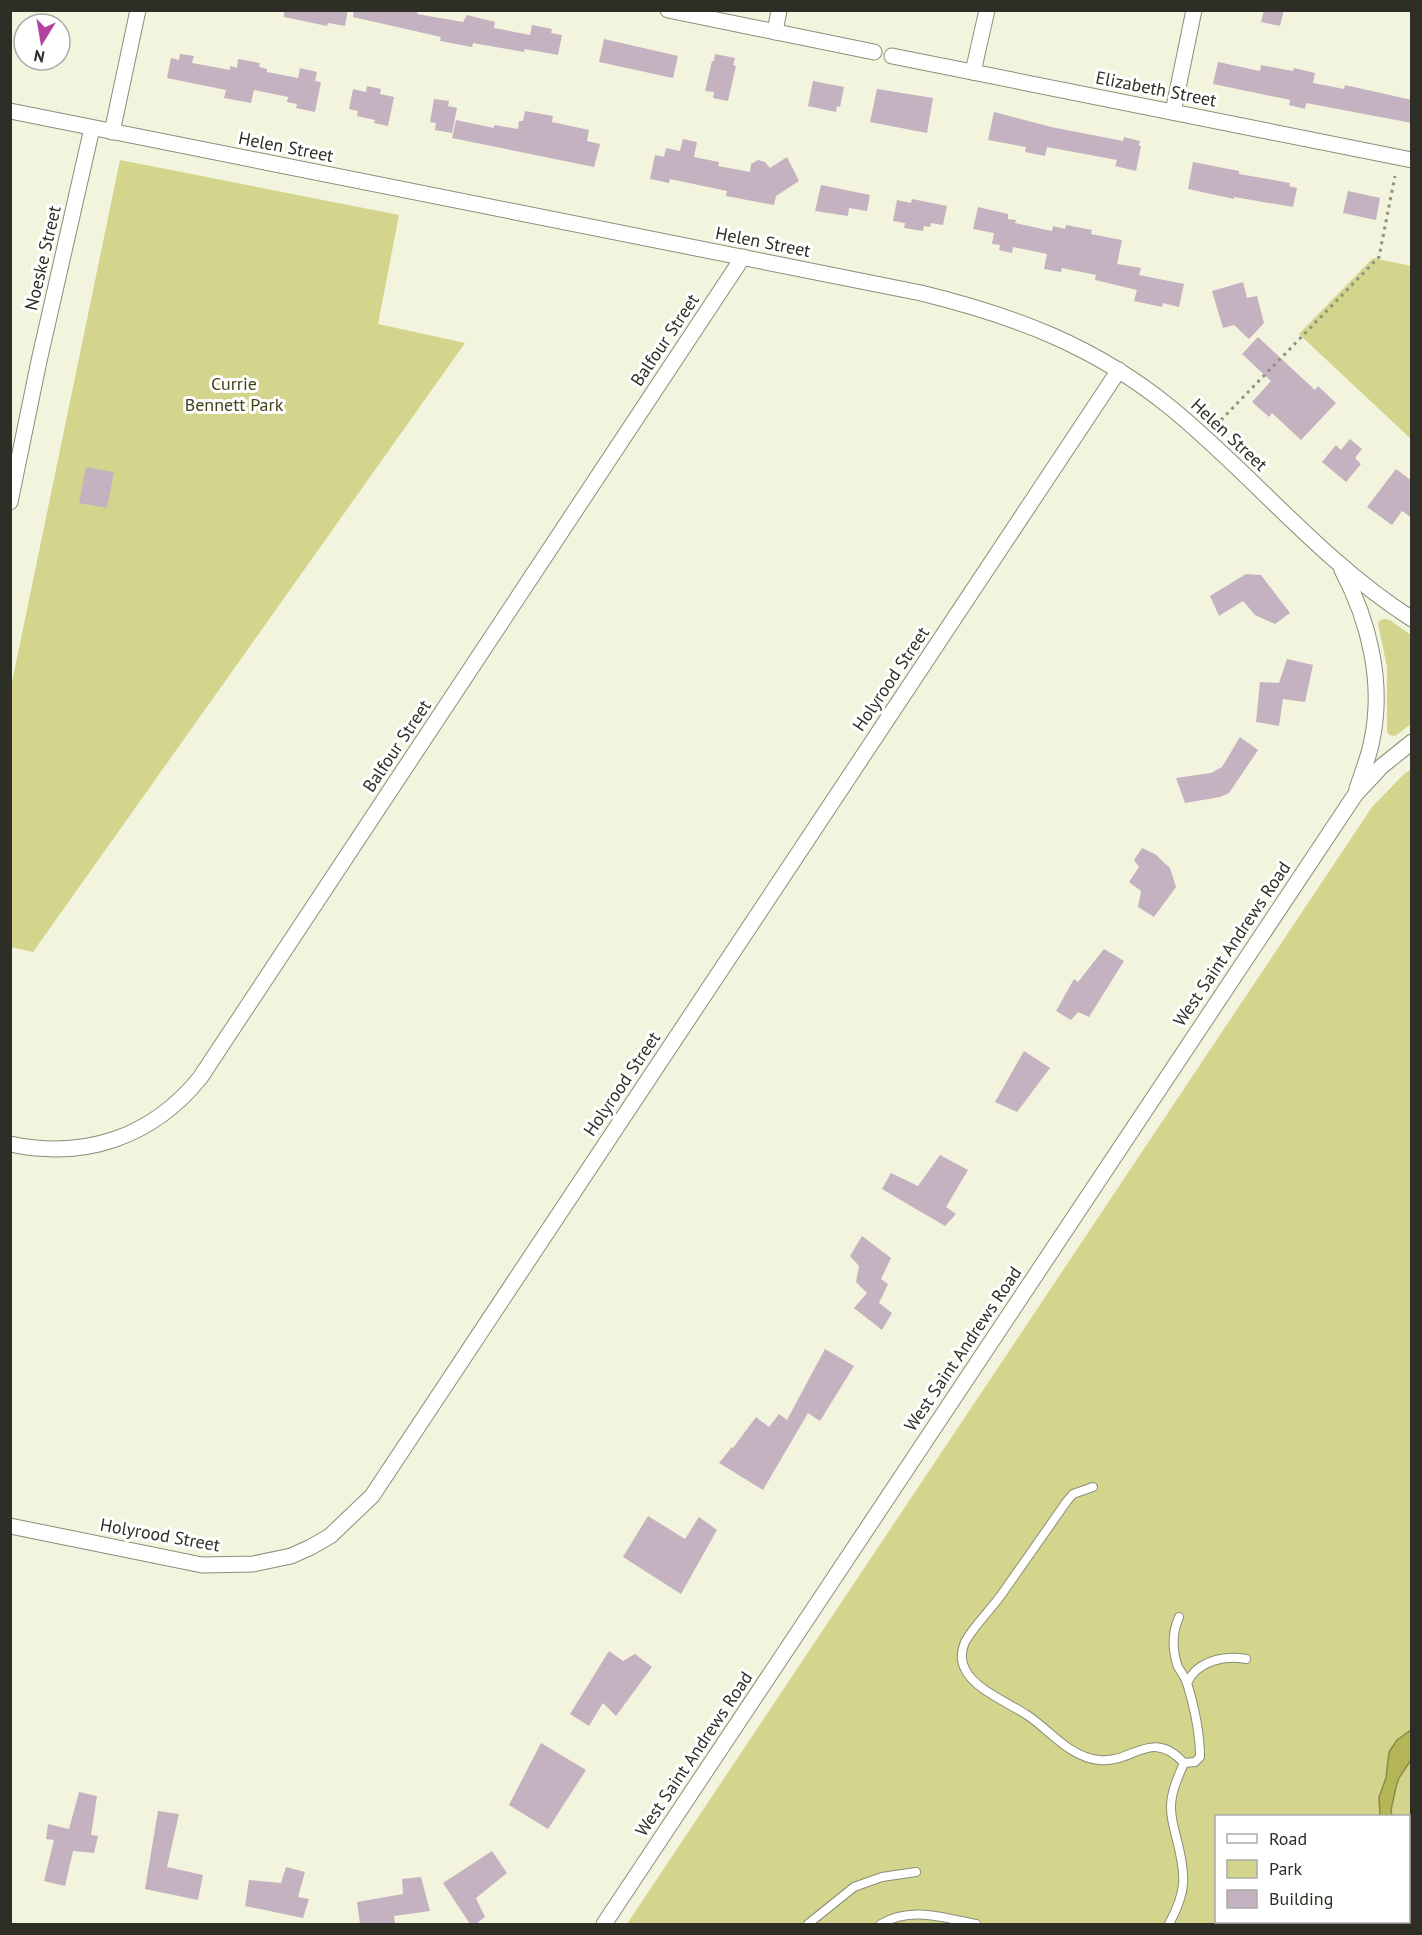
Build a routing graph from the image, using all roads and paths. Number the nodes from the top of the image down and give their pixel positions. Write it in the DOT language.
graph roads {
  1 [pos="668,10"];
  2 [pos="779,10"];
  3 [pos="987,10"];
  4 [pos="1194,10"];
  5 [pos="134,14"];
  6 [pos="775,32"];
  7 [pos="874,52"];
  8 [pos="892,56"];
  9 [pos="973,72"];
  10 [pos="10,111"];
  11 [pos="1173,112"];
  12 [pos="92,128"];
  13 [pos="112,132"];
  14 [pos="1412,160"];
  15 [pos="1395,176"];
  16 [pos="743,257"];
  17 [pos="1119,370"];
  18 [pos="1221,420"];
  19 [pos="10,502"];
  20 [pos="1339,564"];
  21 [pos="1412,619"];
  22 [pos="1412,742"];
  23 [pos="1355,795"];
  24 [pos="10,1144"];
  25 [pos="1093,1487"];
  26 [pos="10,1526"];
  27 [pos="1179,1617"];
  28 [pos="1246,1659"];
  29 [pos="1187,1683"];
  30 [pos="1184,1763"];
  31 [pos="916,1872"];
  32 [pos="604,1924"];
  33 [pos="808,1924"];
  34 [pos="881,1924"];
  35 [pos="976,1924"];
  36 [pos="1169,1924"];
  1 -- 6 [label="street"];
  2 -- 6 [label="street"];
  3 -- 9 [label="street"];
  4 -- 11 [label="street"];
  5 -- 13 [label="street"];
  6 -- 7 [label="street"];
  8 -- 9 [label="street, Elizabeth Street"];
  9 -- 11 [label="street, Elizabeth Street"];
  10 -- 12 [label="street, Helen Street"];
  11 -- 14 [label="street, Elizabeth Street"];
  12 -- 13 [label="street, Helen Street"];
  12 -- 19 [label="street, Noeske Street"];
  13 -- 16 [label="street, Helen Street"];
  15 -- 18 [label="path"];
  16 -- 17 [label="street, Helen Street"];
  16 -- 24 [label="street, Balfour Street"];
  17 -- 20 [label="street, Helen Street"];
  17 -- 26 [label="street, Holyrood Street"];
  20 -- 21 [label="street, Helen Street"];
  20 -- 23 [label="street, West Saint Andrews Road"];
  22 -- 23 [label="street, West Saint Andrews Road"];
  23 -- 32 [label="street, West Saint Andrews Road"];
  25 -- 30 [label="lane"];
  27 -- 29 [label="lane"];
  28 -- 29 [label="lane"];
  29 -- 30 [label="lane"];
  30 -- 36 [label="lane"];
  31 -- 33 [label="lane"];
  34 -- 35 [label="lane"];
}
